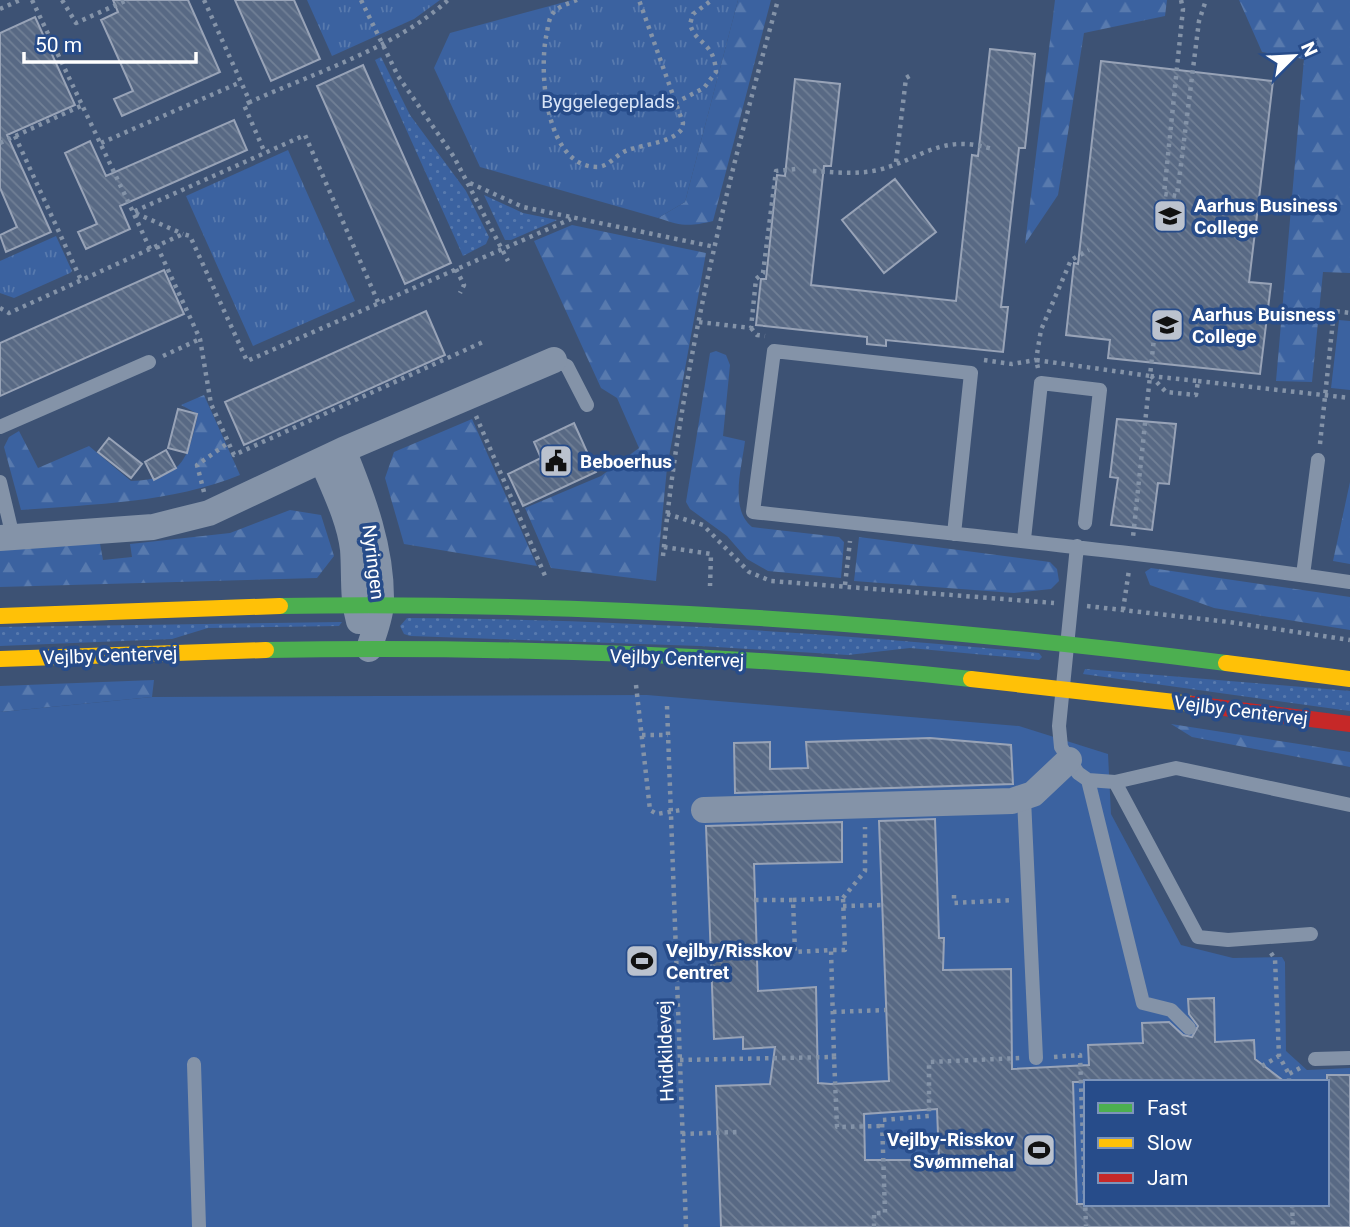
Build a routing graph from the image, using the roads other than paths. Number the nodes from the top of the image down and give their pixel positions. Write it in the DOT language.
graph roads {
  1 [pos="554,360"];
  2 [pos="149,362"];
  3 [pos="587,405"];
  4 [pos="0,427"];
  5 [pos="332,455"];
  6 [pos="1318,460"];
  7 [pos="0,482"];
  8 [pos="1085,523"];
  9 [pos="954,534"];
  10 [pos="6,537"];
  11 [pos="1024,539"];
  12 [pos="1077,546"];
  13 [pos="1303,575"];
  14 [pos="1350,582"];
  15 [pos="354,604"];
  16 [pos="382,604"];
  17 [pos="0,616"];
  18 [pos="1068,643"];
  19 [pos="369,649"];
  20 [pos="0,659"];
  21 [pos="1350,679"];
  22 [pos="1063,687"];
  23 [pos="1350,724"];
  24 [pos="1069,760"];
  25 [pos="1088,780"];
  26 [pos="1115,782"];
  27 [pos="1024,799"];
  28 [pos="1350,805"];
  29 [pos="704,810"];
  30 [pos="1311,934"];
  31 [pos="1189,1028"];
  32 [pos="1036,1058"];
  33 [pos="1350,1058"];
  34 [pos="1315,1059"];
  35 [pos="194,1064"];
  36 [pos="199,1227"];
  1 -- 3 [label="lane"];
  1 -- 5 [label="street"];
  2 -- 4 [label="lane"];
  5 -- 10 [label="street"];
  5 -- 15 [label="street, Nyringen"];
  5 -- 16 [label="street, Nyringen"];
  6 -- 13 [label="lane"];
  7 -- 10 [label="lane"];
  8 -- 11 [label="lane"];
  9 -- 9 [label="lane"];
  9 -- 11 [label="lane"];
  11 -- 12 [label="lane"];
  12 -- 13 [label="lane"];
  12 -- 18 [label="lane"];
  13 -- 14 [label="lane"];
  15 -- 16 [label="street"];
  15 -- 17 [label="street"];
  15 -- 19 [label="street, Nyringen"];
  16 -- 18 [label="street"];
  16 -- 19 [label="street, Nyringen"];
  18 -- 21 [label="street"];
  18 -- 22 [label="lane"];
  19 -- 20 [label="street, Vejlby Centervej"];
  19 -- 22 [label="street, Vejlby Centervej"];
  22 -- 23 [label="street, Vejlby Centervej"];
  22 -- 24 [label="lane"];
  24 -- 25 [label="lane"];
  24 -- 27 [label="street"];
  25 -- 26 [label="lane"];
  25 -- 31 [label="lane"];
  26 -- 28 [label="lane"];
  26 -- 30 [label="lane"];
  27 -- 29 [label="street"];
  27 -- 32 [label="lane"];
  33 -- 34 [label="lane"];
  35 -- 36 [label="lane"];
}
